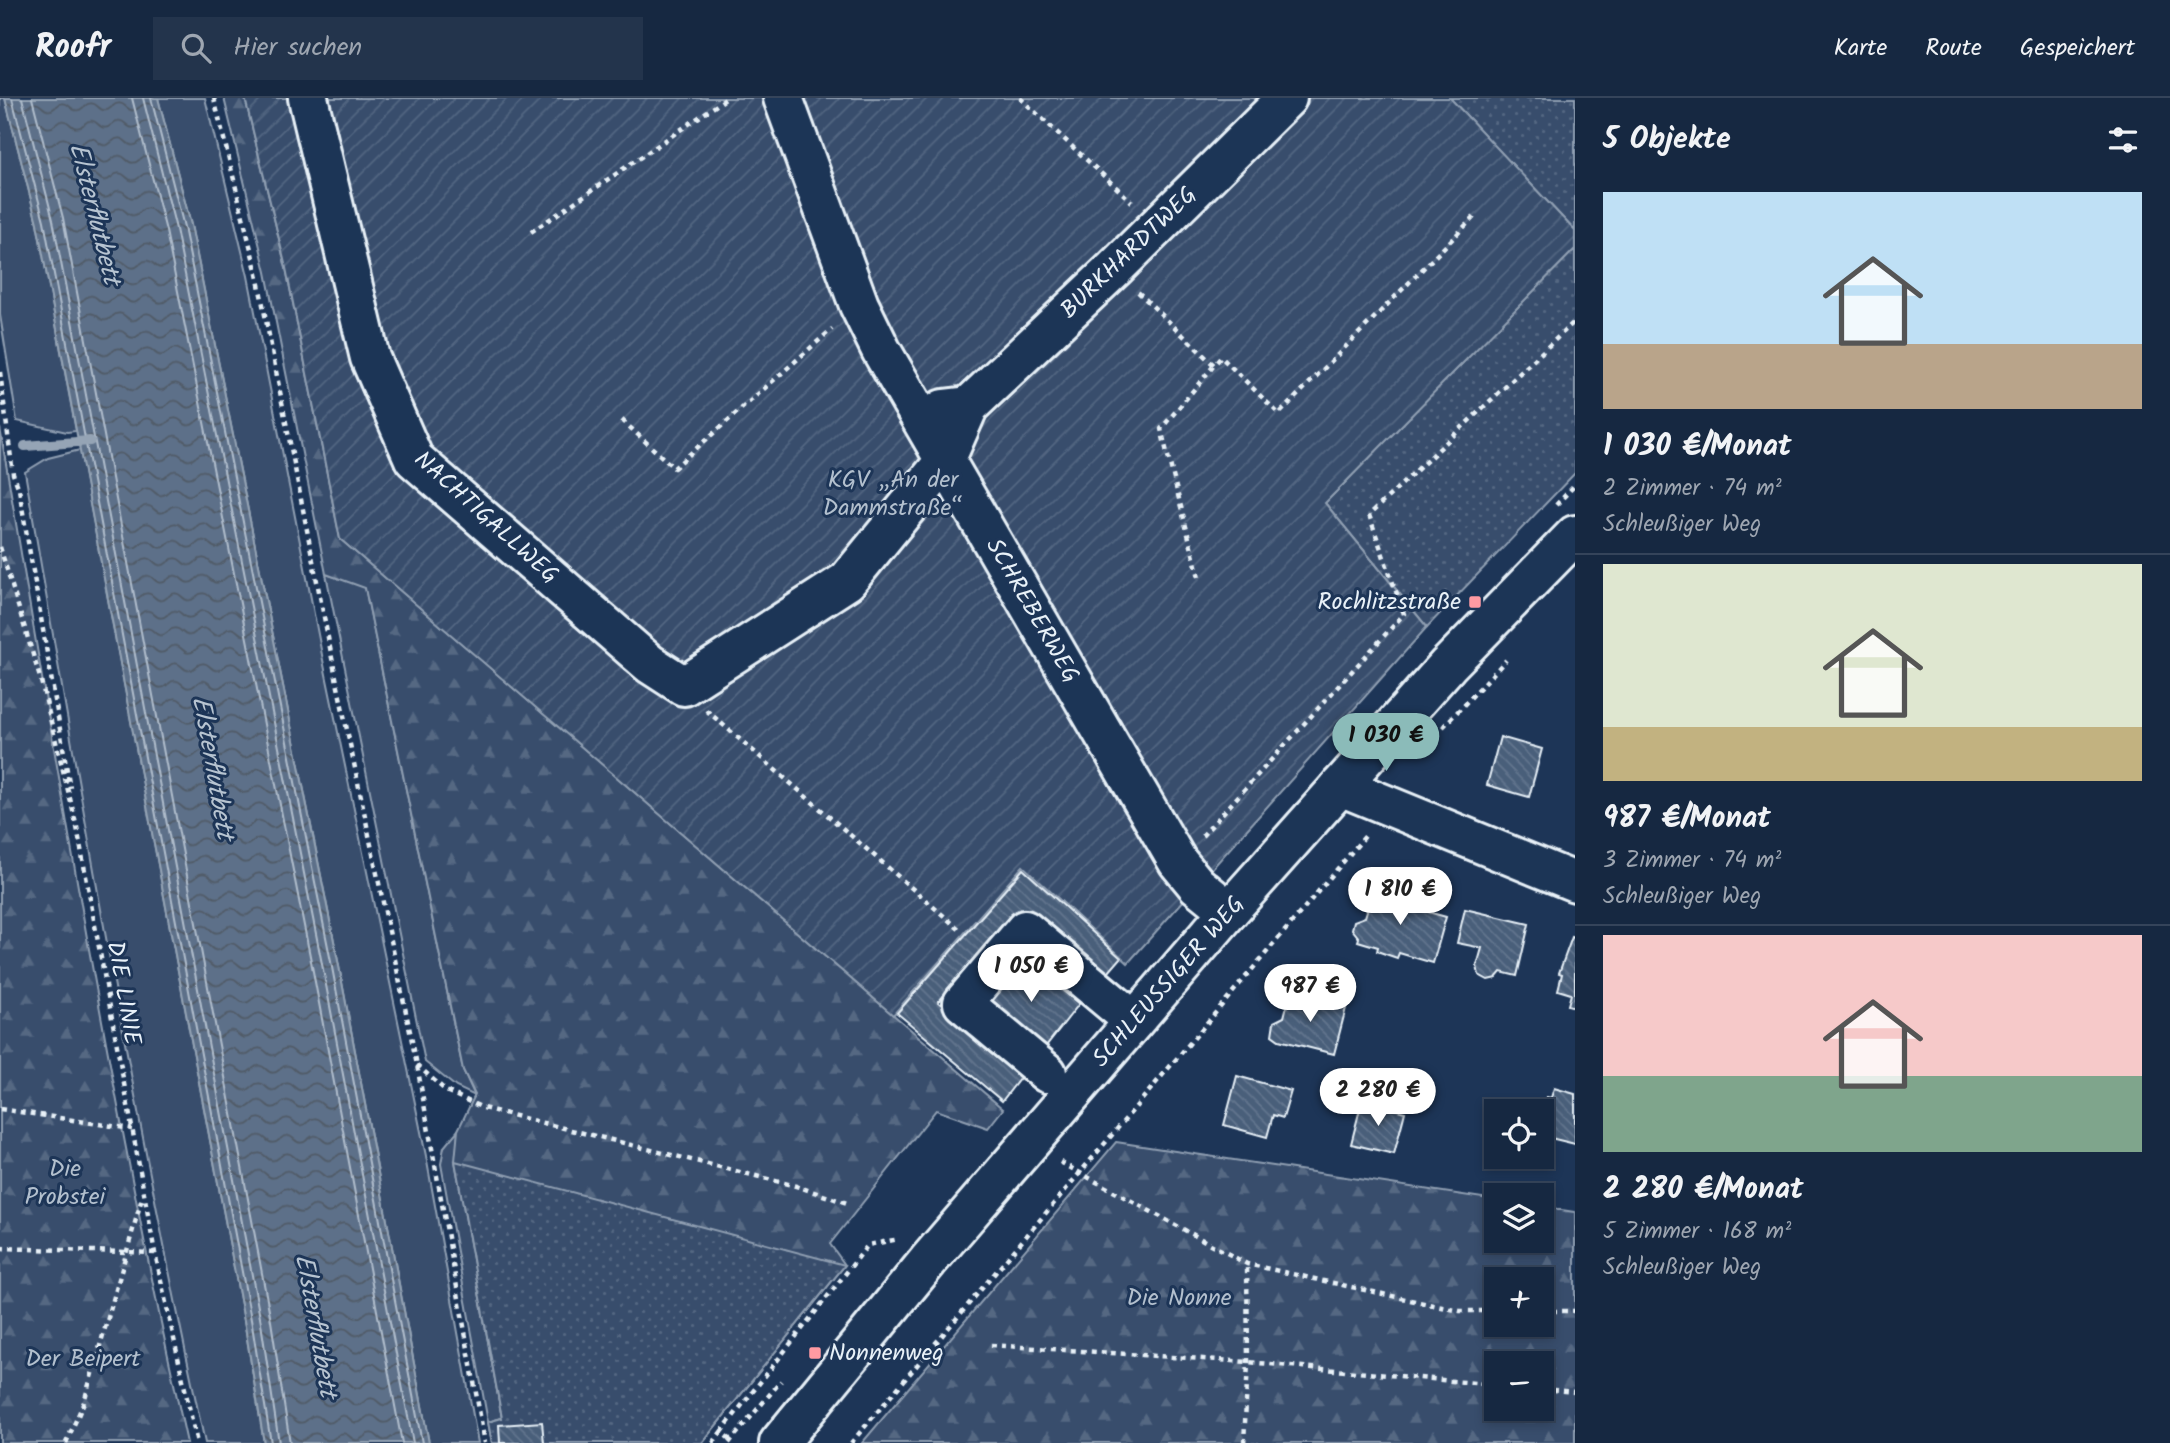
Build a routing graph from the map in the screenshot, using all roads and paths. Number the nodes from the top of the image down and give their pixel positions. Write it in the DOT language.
graph roads {
  1 [pos="214,98"];
  2 [pos="308,98"];
  3 [pos="727,98"];
  4 [pos="783,98"];
  5 [pos="1020,98"];
  6 [pos="1287,98"];
  7 [pos="1476,215"];
  8 [pos="1158,226"];
  9 [pos="531,232"];
  10 [pos="1114,269"];
  11 [pos="859,305"];
  12 [pos="1575,321"];
  13 [pos="1214,365"];
  14 [pos="0,372"];
  15 [pos="969,406"];
  16 [pos="920,412"];
  17 [pos="622,419"];
  18 [pos="945,461"];
  19 [pos="1575,536"];
  20 [pos="0,547"];
  21 [pos="1199,577"];
  22 [pos="1508,657"];
  23 [pos="684,687"];
  24 [pos="1441,729"];
  25 [pos="1340,786"];
  26 [pos="1389,807"];
  27 [pos="76,827"];
  28 [pos="1178,862"];
  29 [pos="1571,881"];
  30 [pos="1229,911"];
  31 [pos="959,929"];
  32 [pos="1134,1021"];
  33 [pos="416,1065"];
  34 [pos="1047,1073"];
  35 [pos="0,1109"];
  36 [pos="132,1129"];
  37 [pos="1060,1163"];
  38 [pos="1078,1173"];
  39 [pos="143,1194"];
  40 [pos="850,1204"];
  41 [pos="899,1239"];
  42 [pos="0,1248"];
  43 [pos="128,1252"];
  44 [pos="155,1253"];
  45 [pos="1247,1264"];
  46 [pos="1484,1311"];
  47 [pos="1554,1311"];
  48 [pos="1575,1311"];
  49 [pos="991,1345"];
  50 [pos="1248,1362"];
  51 [pos="1484,1384"];
  52 [pos="1554,1390"];
  53 [pos="1575,1392"];
  54 [pos="722,1432"];
  55 [pos="731,1440"];
  56 [pos="66,1443"];
  57 [pos="197,1443"];
  58 [pos="485,1443"];
  59 [pos="713,1443"];
  60 [pos="779,1443"];
  61 [pos="851,1443"];
  62 [pos="1244,1443"];
  1 -- 33 [label="path"];
  2 -- 23 [label="main road, NACHTIGALLWEG"];
  3 -- 9 [label="path"];
  4 -- 11 [label="main road, SCHREBERWEG"];
  5 -- 8 [label="path"];
  6 -- 8 [label="main road, BURKHARDTWEG"];
  7 -- 13 [label="path"];
  8 -- 10 [label="main road, BURKHARDTWEG"];
  10 -- 13 [label="path"];
  10 -- 15 [label="main road, BURKHARDTWEG"];
  11 -- 16 [label="main road, SCHREBERWEG"];
  11 -- 17 [label="path"];
  12 -- 28 [label="path"];
  13 -- 21 [label="path"];
  14 -- 27 [label="path"];
  15 -- 16 [label="main road"];
  15 -- 18 [label="main road, BURKHARDTWEG"];
  16 -- 18 [label="main road, SCHREBERWEG"];
  18 -- 23 [label="main road, BURKHARDTWEG"];
  18 -- 28 [label="main road, SCHREBERWEG"];
  19 -- 25 [label="main road, SCHLEUSSIGER WEG"];
  20 -- 27 [label="path, DIE LINIE"];
  22 -- 24 [label="path"];
  23 -- 31 [label="path"];
  25 -- 26 [label="main road"];
  25 -- 30 [label="main road, SCHLEUSSIGER WEG"];
  26 -- 29 [label="main road"];
  26 -- 38 [label="path"];
  27 -- 36 [label="path, DIE LINIE"];
  28 -- 30 [label="main road, SCHREBERWEG"];
  30 -- 32 [label="main road, SCHLEUSSIGER WEG"];
  32 -- 34 [label="main road"];
  32 -- 60 [label="main road, SCHLEUSSIGER WEG"];
  33 -- 40 [label="path"];
  33 -- 58 [label="path"];
  35 -- 36 [label="path"];
  36 -- 39 [label="path, DIE LINIE"];
  37 -- 38 [label="path"];
  38 -- 45 [label="path"];
  38 -- 61 [label="path"];
  39 -- 43 [label="path, DIE LINIE"];
  39 -- 44 [label="path"];
  41 -- 54 [label="path"];
  42 -- 43 [label="path"];
  43 -- 44 [label="path"];
  43 -- 56 [label="path, DIE LINIE"];
  44 -- 57 [label="path"];
  45 -- 46 [label="path"];
  45 -- 50 [label="path"];
  47 -- 48 [label="path"];
  49 -- 50 [label="path"];
  50 -- 51 [label="path"];
  50 -- 62 [label="path"];
  52 -- 53 [label="path"];
  54 -- 55 [label="path"];
  54 -- 59 [label="path"];
}
